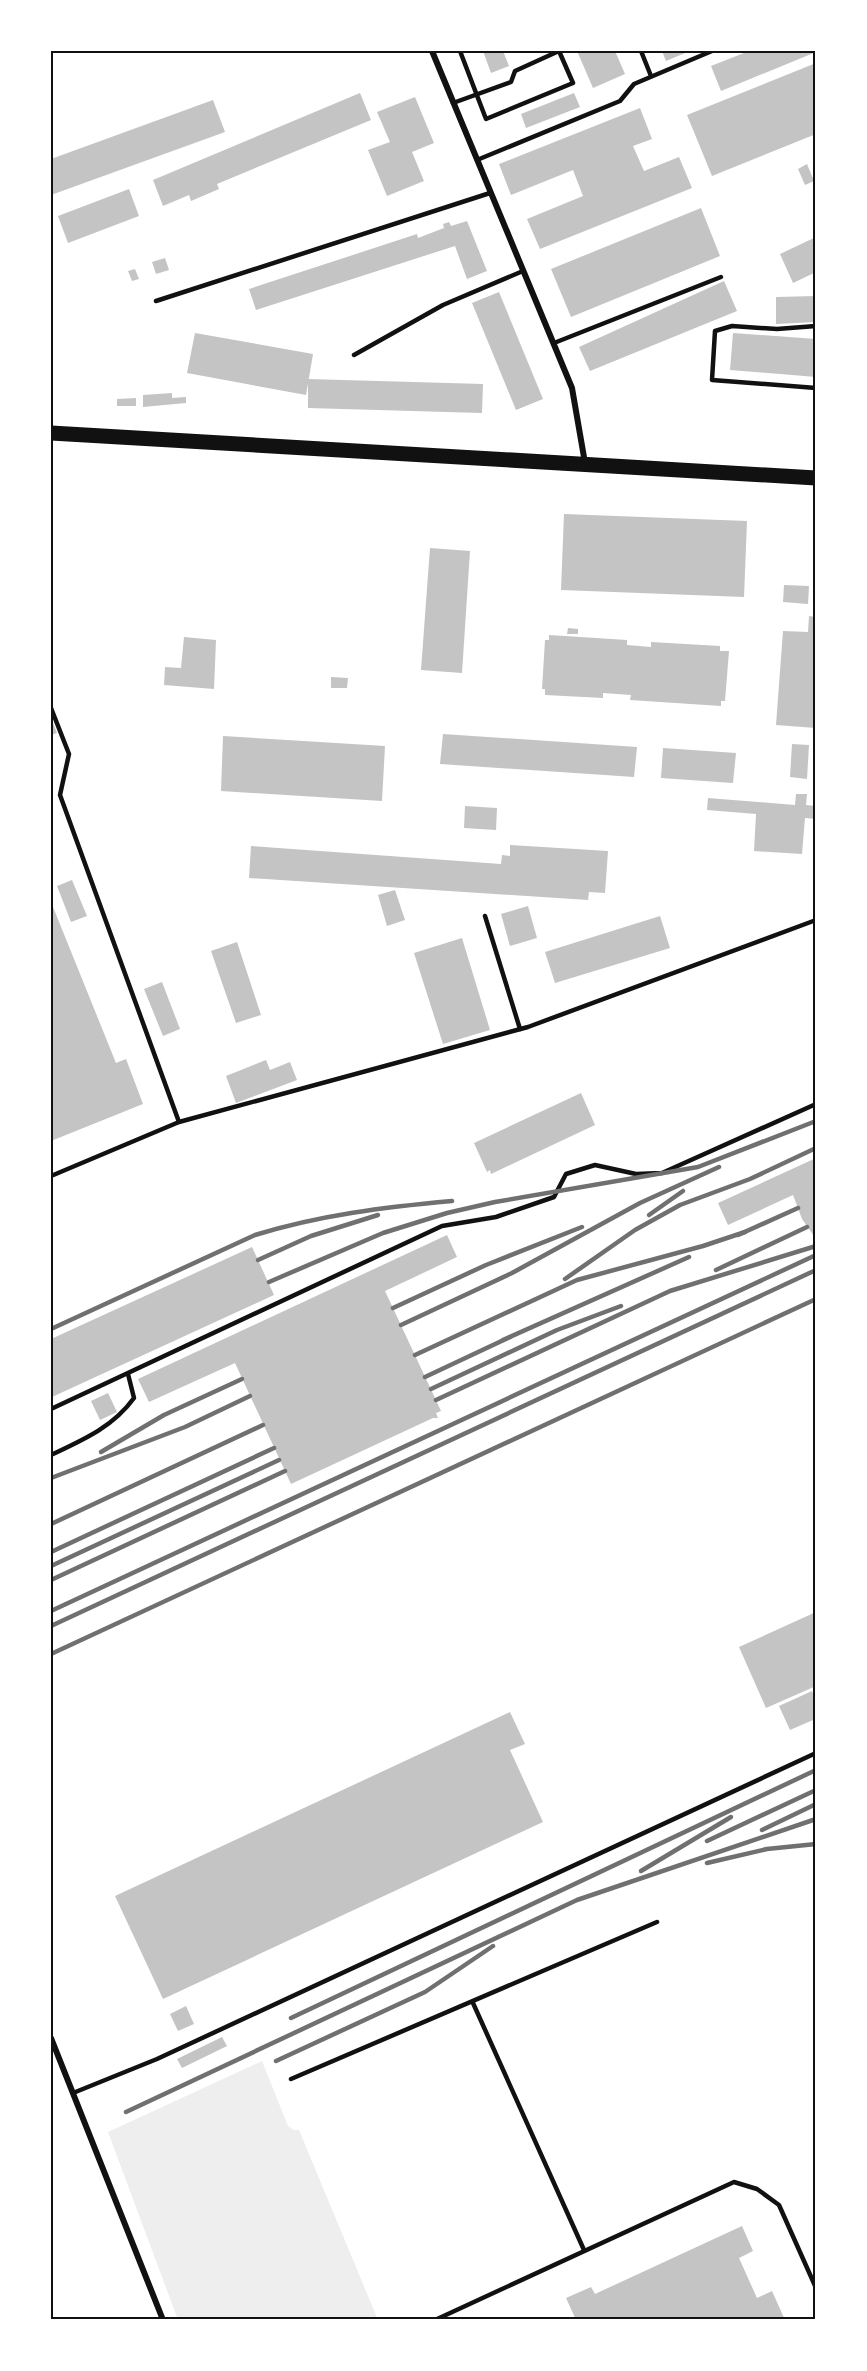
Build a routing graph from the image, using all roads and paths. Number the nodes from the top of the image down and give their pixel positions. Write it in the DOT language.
graph roads {
  1 [pos="432,51"];
  2 [pos="460,51"];
  3 [pos="641,51"];
  4 [pos="712,51"];
  5 [pos="651,76"];
  6 [pos="477,96"];
  7 [pos="453,103"];
  8 [pos="477,160"];
  9 [pos="490,193"];
  10 [pos="523,271"];
  11 [pos="721,277"];
  12 [pos="156,301"];
  13 [pos="816,326"];
  14 [pos="554,343"];
  15 [pos="354,355"];
  16 [pos="816,388"];
  17 [pos="51,433"];
  18 [pos="585,463"];
  19 [pos="816,478"];
  20 [pos="51,708"];
  21 [pos="484,916"];
  22 [pos="816,921"];
  23 [pos="520,1029"];
  24 [pos="816,1104"];
  25 [pos="179,1122"];
  26 [pos="51,1176"];
  27 [pos="128,1374"];
  28 [pos="51,1409"];
  29 [pos="51,1455"];
  30 [pos="816,1753"];
  31 [pos="657,1922"];
  32 [pos="473,2003"];
  33 [pos="51,2038"];
  34 [pos="291,2079"];
  35 [pos="73,2093"];
  36 [pos="584,2250"];
  37 [pos="816,2288"];
  38 [pos="163,2320"];
  39 [pos="435,2320"];
  1 -- 7 [label="street"];
  2 -- 6 [label="lane"];
  3 -- 5 [label="lane"];
  4 -- 5 [label="lane"];
  5 -- 8 [label="lane"];
  6 -- 6 [label="lane"];
  6 -- 7 [label="lane"];
  7 -- 8 [label="street"];
  8 -- 9 [label="street"];
  9 -- 10 [label="street"];
  9 -- 12 [label="lane"];
  10 -- 14 [label="street"];
  10 -- 15 [label="lane"];
  11 -- 14 [label="lane"];
  13 -- 16 [label="lane"];
  14 -- 18 [label="street"];
  17 -- 18 [label="main road"];
  18 -- 19 [label="main road"];
  20 -- 25 [label="lane"];
  21 -- 23 [label="lane"];
  22 -- 23 [label="lane"];
  23 -- 25 [label="lane"];
  24 -- 27 [label="lane"];
  25 -- 26 [label="lane"];
  27 -- 28 [label="lane"];
  27 -- 29 [label="lane"];
  30 -- 35 [label="lane"];
  31 -- 32 [label="lane"];
  32 -- 34 [label="lane"];
  32 -- 36 [label="lane"];
  33 -- 35 [label="street"];
  35 -- 38 [label="street"];
  36 -- 37 [label="lane"];
  36 -- 39 [label="lane"];
}
